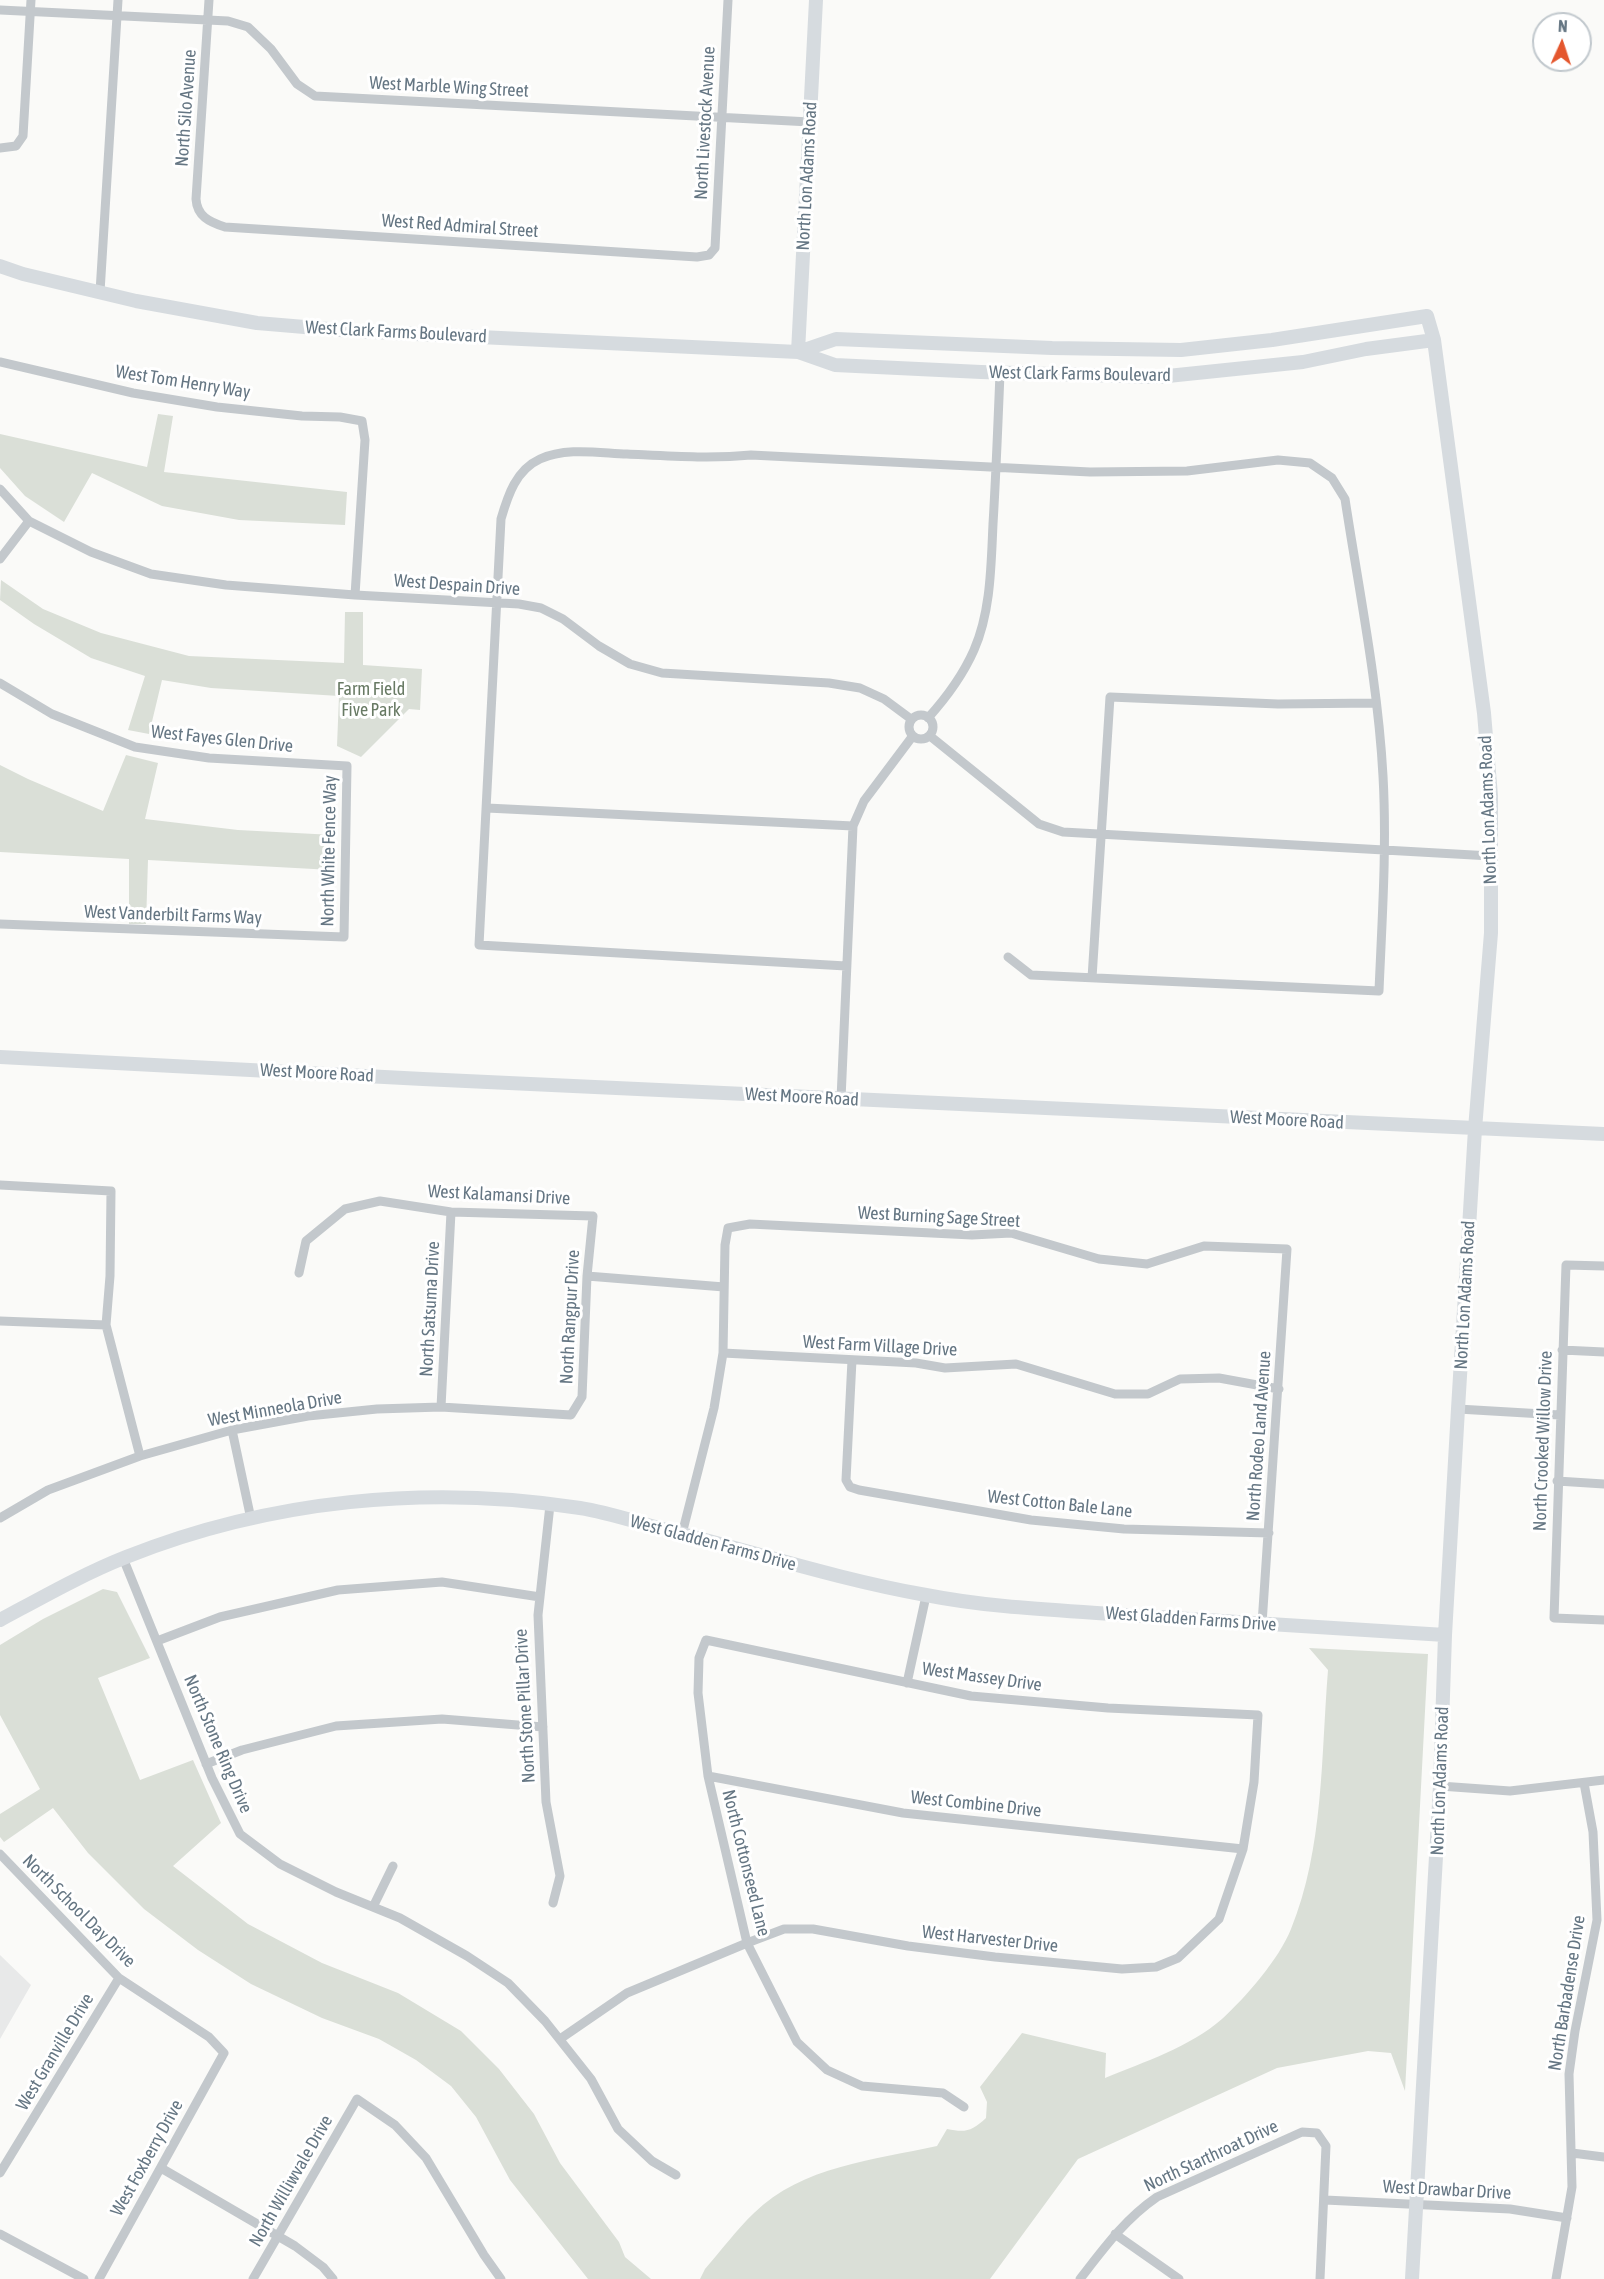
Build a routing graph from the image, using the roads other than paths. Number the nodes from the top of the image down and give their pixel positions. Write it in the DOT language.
graph roads {
  1 [pos="31,0"];
  2 [pos="118,0"];
  3 [pos="209,0"];
  4 [pos="728,0"];
  5 [pos="816,0"];
  6 [pos="0,10"];
  7 [pos="31,12"];
  8 [pos="117,14"];
  9 [pos="208,20"];
  10 [pos="721,118"];
  11 [pos="810,122"];
  12 [pos="0,148"];
  13 [pos="203,216"];
  14 [pos="715,248"];
  15 [pos="0,266"];
  16 [pos="100,292"];
  17 [pos="1427,316"];
  18 [pos="1434,340"];
  19 [pos="798,352"];
  20 [pos="0,362"];
  21 [pos="1000,373"];
  22 [pos="996,468"];
  23 [pos="0,489"];
  24 [pos="28,521"];
  25 [pos="0,559"];
  26 [pos="355,595"];
  27 [pos="498,603"];
  28 [pos="0,683"];
  29 [pos="1376,703"];
  30 [pos="928,718"];
  31 [pos="912,719"];
  32 [pos="912,736"];
  33 [pos="930,736"];
  34 [pos="347,766"];
  35 [pos="487,808"];
  36 [pos="853,826"];
  37 [pos="1101,836"];
  38 [pos="1386,850"];
  39 [pos="1491,856"];
  40 [pos="0,924"];
  41 [pos="344,937"];
  42 [pos="1008,957"];
  43 [pos="846,966"];
  44 [pos="1092,978"];
  45 [pos="0,1057"];
  46 [pos="841,1099"];
  47 [pos="1475,1128"];
  48 [pos="1604,1134"];
  49 [pos="0,1185"];
  50 [pos="451,1212"];
  51 [pos="593,1216"];
  52 [pos="1287,1249"];
  53 [pos="1604,1266"];
  54 [pos="298,1273"];
  55 [pos="587,1276"];
  56 [pos="724,1287"];
  57 [pos="0,1321"];
  58 [pos="106,1325"];
  59 [pos="1562,1350"];
  60 [pos="1604,1352"];
  61 [pos="723,1353"];
  62 [pos="852,1360"];
  63 [pos="1279,1389"];
  64 [pos="441,1407"];
  65 [pos="1458,1409"];
  66 [pos="1560,1415"];
  67 [pos="572,1416"];
  68 [pos="232,1430"];
  69 [pos="140,1456"];
  70 [pos="1557,1481"];
  71 [pos="1604,1484"];
  72 [pos="550,1505"];
  73 [pos="0,1518"];
  74 [pos="251,1519"];
  75 [pos="1269,1533"];
  76 [pos="682,1534"];
  77 [pos="123,1558"];
  78 [pos="926,1596"];
  79 [pos="540,1597"];
  80 [pos="0,1620"];
  81 [pos="1604,1620"];
  82 [pos="1262,1624"];
  83 [pos="1445,1635"];
  84 [pos="706,1640"];
  85 [pos="157,1641"];
  86 [pos="907,1683"];
  87 [pos="1258,1716"];
  88 [pos="543,1726"];
  89 [pos="206,1764"];
  90 [pos="708,1776"];
  91 [pos="1604,1780"];
  92 [pos="1584,1783"];
  93 [pos="1440,1786"];
  94 [pos="1243,1849"];
  95 [pos="0,1854"];
  96 [pos="393,1866"];
  97 [pos="553,1903"];
  98 [pos="373,1907"];
  99 [pos="747,1943"];
  100 [pos="119,1978"];
  101 [pos="560,2039"];
  102 [pos="224,2053"];
  103 [pos="964,2107"];
  104 [pos="1572,2153"];
  105 [pos="1604,2157"];
  106 [pos="161,2168"];
  107 [pos="0,2174"];
  108 [pos="676,2175"];
  109 [pos="1325,2200"];
  110 [pos="1417,2205"];
  111 [pos="1567,2218"];
  112 [pos="0,2234"];
  113 [pos="1115,2234"];
  114 [pos="278,2235"];
  115 [pos="84,2279"];
  116 [pos="99,2279"];
  117 [pos="253,2279"];
  118 [pos="333,2279"];
  119 [pos="501,2279"];
  120 [pos="1080,2279"];
  121 [pos="1179,2279"];
  122 [pos="1320,2279"];
  123 [pos="1413,2279"];
  124 [pos="1556,2279"];
  1 -- 7 [label="street"];
  2 -- 8 [label="street"];
  3 -- 9 [label="street, North Silo Avenue"];
  4 -- 10 [label="street, North Livestock Avenue"];
  5 -- 11 [label="street, North Lon Adams Road"];
  6 -- 7 [label="street, West Marble Wing Street"];
  7 -- 8 [label="street, West Marble Wing Street"];
  7 -- 12 [label="street"];
  8 -- 9 [label="street, West Marble Wing Street"];
  8 -- 16 [label="street"];
  9 -- 10 [label="street, West Marble Wing Street"];
  9 -- 13 [label="street, North Silo Avenue"];
  10 -- 11 [label="street, West Marble Wing Street"];
  10 -- 14 [label="street, North Livestock Avenue"];
  11 -- 19 [label="street, North Lon Adams Road"];
  13 -- 14 [label="street, West Red Admiral Street"];
  15 -- 16 [label="street, West Clark Farms Boulevard"];
  16 -- 19 [label="street, West Clark Farms Boulevard"];
  17 -- 18 [label="street, North Lon Adams Road"];
  17 -- 19 [label="street, West Clark Farms Boulevard"];
  18 -- 21 [label="street, West Clark Farms Boulevard"];
  18 -- 39 [label="street, North Lon Adams Road"];
  19 -- 21 [label="street, West Clark Farms Boulevard"];
  20 -- 26 [label="street, West Tom Henry Way"];
  21 -- 22 [label="street"];
  22 -- 27 [label="street"];
  22 -- 29 [label="street"];
  22 -- 30 [label="street"];
  23 -- 24 [label="street, West Despain Drive"];
  24 -- 25 [label="street"];
  24 -- 26 [label="street, West Despain Drive"];
  26 -- 27 [label="street, West Despain Drive"];
  27 -- 31 [label="street, West Despain Drive"];
  27 -- 35 [label="street"];
  28 -- 34 [label="street, West Fayes Glen Drive"];
  29 -- 37 [label="street"];
  29 -- 38 [label="street"];
  30 -- 31 [label="street"];
  30 -- 33 [label="street"];
  31 -- 32 [label="street"];
  32 -- 33 [label="street"];
  32 -- 36 [label="street"];
  33 -- 37 [label="street"];
  34 -- 41 [label="street, North White Fence Way"];
  35 -- 36 [label="street"];
  35 -- 43 [label="street"];
  36 -- 43 [label="street"];
  37 -- 38 [label="street"];
  37 -- 44 [label="street"];
  38 -- 39 [label="street"];
  38 -- 44 [label="street"];
  39 -- 47 [label="street, North Lon Adams Road"];
  40 -- 41 [label="street, West Vanderbilt Farms Way"];
  42 -- 44 [label="street"];
  43 -- 46 [label="street"];
  45 -- 46 [label="street, West Moore Road"];
  46 -- 47 [label="street, West Moore Road"];
  47 -- 48 [label="street, West Moore Road"];
  47 -- 65 [label="street, North Lon Adams Road"];
  49 -- 58 [label="street"];
  50 -- 51 [label="street, West Kalamansi Drive"];
  50 -- 54 [label="street, West Kalamansi Drive"];
  50 -- 64 [label="street, North Satsuma Drive"];
  51 -- 55 [label="street, North Rangpur Drive"];
  52 -- 56 [label="street, West Burning Sage Street"];
  52 -- 63 [label="street, North Rodeo Land Avenue"];
  53 -- 59 [label="street, North Crooked Willow Drive"];
  55 -- 56 [label="street"];
  55 -- 67 [label="street, North Rangpur Drive"];
  56 -- 61 [label="street"];
  57 -- 58 [label="street"];
  58 -- 69 [label="street"];
  59 -- 60 [label="street"];
  59 -- 66 [label="street, North Crooked Willow Drive"];
  61 -- 62 [label="street, West Farm Village Drive"];
  61 -- 76 [label="street"];
  62 -- 63 [label="street, West Farm Village Drive"];
  62 -- 75 [label="street, West Cotton Bale Lane"];
  63 -- 75 [label="street, North Rodeo Land Avenue"];
  64 -- 67 [label="street, West Minneola Drive"];
  64 -- 68 [label="street, West Minneola Drive"];
  65 -- 66 [label="street"];
  65 -- 83 [label="street, North Lon Adams Road"];
  66 -- 70 [label="street, North Crooked Willow Drive"];
  68 -- 69 [label="street, West Minneola Drive"];
  68 -- 74 [label="street"];
  69 -- 73 [label="street, West Minneola Drive"];
  70 -- 71 [label="street"];
  70 -- 81 [label="street, North Crooked Willow Drive"];
  72 -- 74 [label="street, West Gladden Farms Drive"];
  72 -- 76 [label="street, West Gladden Farms Drive"];
  72 -- 79 [label="street, North Stone Pillar Drive"];
  74 -- 77 [label="street, West Gladden Farms Drive"];
  75 -- 82 [label="street, North Rodeo Land Avenue"];
  76 -- 78 [label="street, West Gladden Farms Drive"];
  77 -- 80 [label="street, West Gladden Farms Drive"];
  77 -- 85 [label="street, North Stone Ring Drive"];
  78 -- 82 [label="street, West Gladden Farms Drive"];
  78 -- 86 [label="street"];
  79 -- 85 [label="street"];
  79 -- 88 [label="street, North Stone Pillar Drive"];
  82 -- 83 [label="street, West Gladden Farms Drive"];
  83 -- 93 [label="street, North Lon Adams Road"];
  84 -- 86 [label="street, West Massey Drive"];
  84 -- 90 [label="street, North Cottonseed Lane"];
  85 -- 89 [label="street, North Stone Ring Drive"];
  86 -- 87 [label="street, West Massey Drive"];
  87 -- 94 [label="street, West Harvester Drive"];
  88 -- 89 [label="street"];
  88 -- 97 [label="street, North Stone Pillar Drive"];
  89 -- 98 [label="street, North Stone Ring Drive"];
  90 -- 94 [label="street, West Combine Drive"];
  90 -- 99 [label="street, North Cottonseed Lane"];
  91 -- 92 [label="street"];
  92 -- 93 [label="street"];
  92 -- 104 [label="street, North Barbadense Drive"];
  93 -- 110 [label="street, North Lon Adams Road"];
  94 -- 99 [label="street, West Harvester Drive"];
  95 -- 100 [label="street, North School Day Drive"];
  96 -- 98 [label="street"];
  98 -- 101 [label="street, North Stone Ring Drive"];
  99 -- 101 [label="street, West Harvester Drive"];
  99 -- 103 [label="street, North Cottonseed Lane"];
  100 -- 102 [label="street, North School Day Drive"];
  100 -- 107 [label="street, West Granville Drive"];
  101 -- 108 [label="street, North Stone Ring Drive"];
  102 -- 106 [label="street, West Foxberry Drive"];
  104 -- 105 [label="street"];
  104 -- 111 [label="street, North Barbadense Drive"];
  106 -- 114 [label="street"];
  106 -- 116 [label="street, West Foxberry Drive"];
  109 -- 110 [label="street, West Drawbar Drive"];
  109 -- 113 [label="street, North Starthroat Drive"];
  109 -- 122 [label="street"];
  110 -- 111 [label="street, West Drawbar Drive"];
  110 -- 123 [label="street, North Lon Adams Road"];
  111 -- 124 [label="street, North Barbadense Drive"];
  112 -- 115 [label="street"];
  113 -- 120 [label="street, North Starthroat Drive"];
  113 -- 121 [label="street"];
  114 -- 117 [label="street, North Williwvale Drive"];
  114 -- 118 [label="street"];
  114 -- 119 [label="street, North Williwvale Drive"];
}
